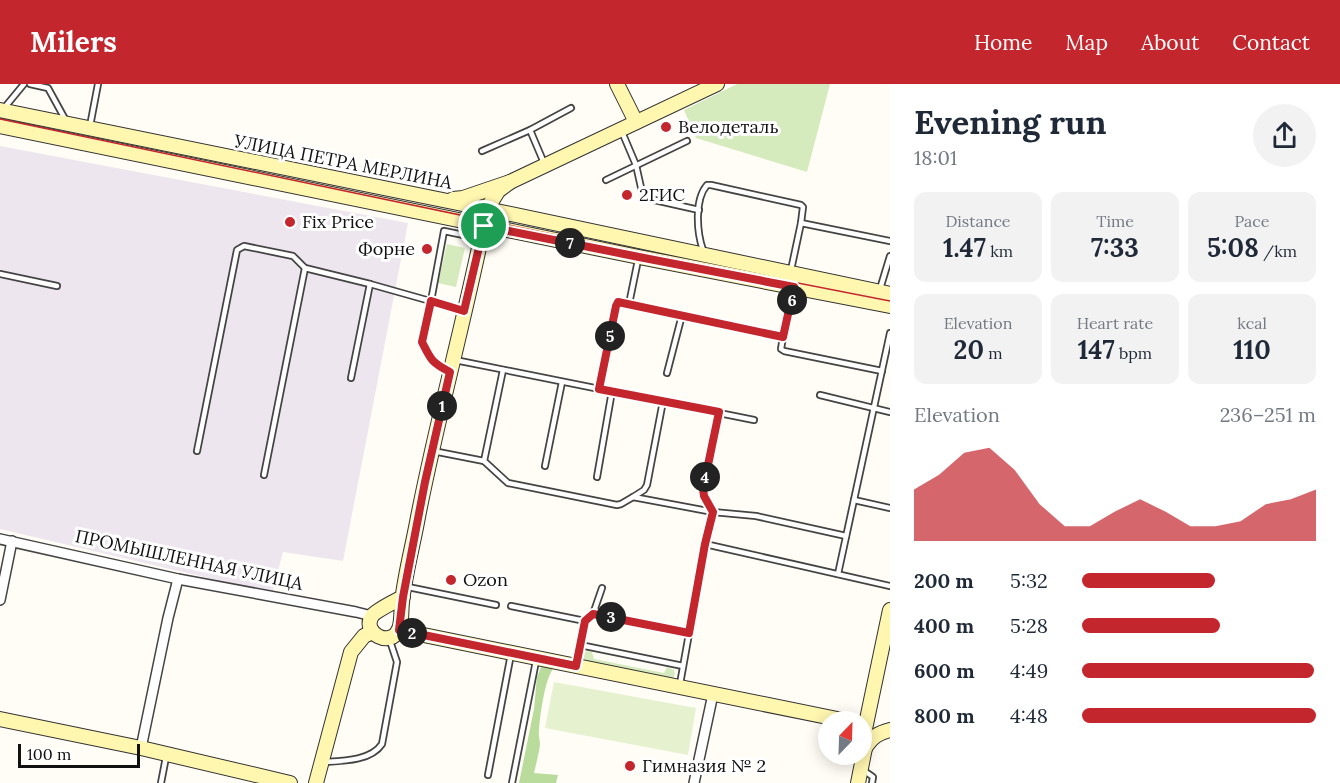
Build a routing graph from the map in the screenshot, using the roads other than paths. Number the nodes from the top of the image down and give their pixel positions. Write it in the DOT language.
graph roads {
  1 [pos="24,84"];
  2 [pos="30,84"];
  3 [pos="98,84"];
  4 [pos="617,84"];
  5 [pos="717,84"];
  6 [pos="571,108"];
  7 [pos="1,110"];
  8 [pos="636,122"];
  9 [pos="68,124"];
  10 [pos="0,126"];
  11 [pos="89,129"];
  12 [pos="621,129"];
  13 [pos="530,130"];
  14 [pos="113,141"];
  15 [pos="687,141"];
  16 [pos="482,151"];
  17 [pos="545,165"];
  18 [pos="636,165"];
  19 [pos="606,180"];
  20 [pos="510,182"];
  21 [pos="445,201"];
  22 [pos="487,209"];
  23 [pos="699,210"];
  24 [pos="801,224"];
  25 [pos="482,232"];
  26 [pos="890,241"];
  27 [pos="704,255"];
  28 [pos="890,256"];
  29 [pos="639,257"];
  30 [pos="305,268"];
  31 [pos="791,273"];
  32 [pos="0,274"];
  33 [pos="370,284"];
  34 [pos="57,286"];
  35 [pos="794,287"];
  36 [pos="885,292"];
  37 [pos="431,301"];
  38 [pos="629,304"];
  39 [pos="890,306"];
  40 [pos="464,311"];
  41 [pos="682,315"];
  42 [pos="890,333"];
  43 [pos="783,337"];
  44 [pos="452,366"];
  45 [pos="503,370"];
  46 [pos="882,371"];
  47 [pos="667,373"];
  48 [pos="351,378"];
  49 [pos="562,382"];
  50 [pos="599,389"];
  51 [pos="612,391"];
  52 [pos="819,395"];
  53 [pos="663,401"];
  54 [pos="874,408"];
  55 [pos="719,412"];
  56 [pos="890,412"];
  57 [pos="754,420"];
  58 [pos="196,451"];
  59 [pos="432,451"];
  60 [pos="484,461"];
  61 [pos="545,466"];
  62 [pos="264,475"];
  63 [pos="597,477"];
  64 [pos="633,496"];
  65 [pos="854,500"];
  66 [pos="890,508"];
  67 [pos="713,512"];
  68 [pos="846,536"];
  69 [pos="0,539"];
  70 [pos="12,541"];
  71 [pos="705,544"];
  72 [pos="838,574"];
  73 [pos="178,579"];
  74 [pos="890,586"];
  75 [pos="602,588"];
  76 [pos="404,591"];
  77 [pos="0,600"];
  78 [pos="496,605"];
  79 [pos="511,606"];
  80 [pos="384,609"];
  81 [pos="890,610"];
  82 [pos="593,614"];
  83 [pos="585,621"];
  84 [pos="371,624"];
  85 [pos="396,631"];
  86 [pos="689,633"];
  87 [pos="580,645"];
  88 [pos="511,654"];
  89 [pos="536,658"];
  90 [pos="576,666"];
  91 [pos="683,666"];
  92 [pos="679,687"];
  93 [pos="713,694"];
  94 [pos="867,711"];
  95 [pos="818,715"];
  96 [pos="0,719"];
  97 [pos="872,726"];
  98 [pos="890,730"];
  99 [pos="872,737"];
  100 [pos="141,748"];
  101 [pos="166,754"];
  102 [pos="322,762"];
  103 [pos="857,765"];
  104 [pos="861,765"];
  105 [pos="861,769"];
  106 [pos="488,775"];
  107 [pos="160,783"];
  108 [pos="290,783"];
  109 [pos="316,783"];
  110 [pos="512,783"];
  111 [pos="694,783"];
  112 [pos="852,783"];
  113 [pos="858,783"];
  114 [pos="872,783"];
  1 -- 7 [label="lane"];
  2 -- 9 [label="lane"];
  3 -- 11 [label="lane"];
  4 -- 8 [label="main road"];
  5 -- 8 [label="main road"];
  6 -- 13 [label="lane"];
  7 -- 9 [label="main road, УЛИЦА ПЕТРА МЕРЛИНА"];
  8 -- 12 [label="main road"];
  9 -- 11 [label="main road, УЛИЦА ПЕТРА МЕРЛИНА"];
  10 -- 14 [label="main road, УЛИЦА ПЕТРА МЕРЛИНА"];
  11 -- 14 [label="main road, УЛИЦА ПЕТРА МЕРЛИНА"];
  12 -- 17 [label="main road"];
  12 -- 18 [label="lane"];
  13 -- 16 [label="lane"];
  13 -- 17 [label="lane"];
  14 -- 21 [label="main road, УЛИЦА ПЕТРА МЕРЛИНА"];
  14 -- 25 [label="main road, УЛИЦА ПЕТРА МЕРЛИНА"];
  15 -- 18 [label="lane"];
  17 -- 20 [label="main road"];
  18 -- 19 [label="lane"];
  18 -- 23 [label="lane"];
  20 -- 21 [label="main road"];
  20 -- 22 [label="main road"];
  21 -- 22 [label="main road, УЛИЦА ПЕТРА МЕРЛИНА"];
  22 -- 25 [label="main road"];
  22 -- 27 [label="main road, УЛИЦА ПЕТРА МЕРЛИНА"];
  23 -- 24 [label="lane"];
  23 -- 27 [label="lane"];
  24 -- 26 [label="lane"];
  24 -- 31 [label="lane"];
  25 -- 29 [label="main road, УЛИЦА ПЕТРА МЕРЛИНА"];
  25 -- 37 [label="lane"];
  25 -- 40 [label="main road"];
  27 -- 31 [label="main road, УЛИЦА ПЕТРА МЕРЛИНА"];
  28 -- 36 [label="lane"];
  29 -- 35 [label="main road, УЛИЦА ПЕТРА МЕРЛИНА"];
  29 -- 38 [label="lane"];
  30 -- 33 [label="lane"];
  30 -- 58 [label="lane"];
  30 -- 62 [label="lane"];
  31 -- 36 [label="main road, УЛИЦА ПЕТРА МЕРЛИНА"];
  32 -- 34 [label="lane"];
  33 -- 37 [label="lane"];
  33 -- 48 [label="lane"];
  35 -- 39 [label="main road, УЛИЦА ПЕТРА МЕРЛИНА"];
  35 -- 43 [label="lane"];
  37 -- 40 [label="lane"];
  37 -- 44 [label="lane"];
  38 -- 41 [label="lane"];
  38 -- 50 [label="lane"];
  40 -- 44 [label="main road"];
  41 -- 43 [label="lane"];
  41 -- 47 [label="lane"];
  42 -- 46 [label="lane"];
  43 -- 46 [label="lane"];
  44 -- 45 [label="lane"];
  44 -- 59 [label="main road"];
  45 -- 49 [label="lane"];
  45 -- 60 [label="lane"];
  46 -- 54 [label="lane"];
  49 -- 50 [label="lane"];
  49 -- 61 [label="lane"];
  50 -- 51 [label="lane"];
  51 -- 53 [label="lane"];
  51 -- 63 [label="lane"];
  52 -- 54 [label="lane"];
  53 -- 55 [label="lane"];
  53 -- 64 [label="lane"];
  54 -- 56 [label="lane"];
  54 -- 65 [label="lane"];
  55 -- 57 [label="lane"];
  55 -- 67 [label="lane"];
  59 -- 60 [label="lane"];
  59 -- 76 [label="main road"];
  60 -- 64 [label="lane"];
  64 -- 67 [label="lane"];
  65 -- 66 [label="lane"];
  65 -- 68 [label="lane"];
  67 -- 68 [label="lane"];
  67 -- 71 [label="lane"];
  68 -- 72 [label="lane"];
  69 -- 70 [label="street, ПРОМЫШЛЕННАЯ УЛИЦА"];
  70 -- 73 [label="street, ПРОМЫШЛЕННАЯ УЛИЦА"];
  70 -- 77 [label="street"];
  71 -- 72 [label="lane"];
  71 -- 86 [label="lane"];
  72 -- 74 [label="lane"];
  73 -- 84 [label="street, ПРОМЫШЛЕННАЯ УЛИЦА"];
  73 -- 100 [label="street"];
  75 -- 82 [label="lane"];
  76 -- 78 [label="lane"];
  76 -- 80 [label="main road"];
  76 -- 85 [label="main road"];
  79 -- 83 [label="lane"];
  80 -- 84 [label="main road"];
  80 -- 85 [label="main road"];
  81 -- 94 [label="main road"];
  82 -- 83 [label="lane"];
  82 -- 86 [label="lane"];
  83 -- 87 [label="lane"];
  84 -- 85 [label="main road"];
  84 -- 102 [label="main road"];
  85 -- 88 [label="main road"];
  85 -- 102 [label="lane"];
  86 -- 91 [label="lane"];
  87 -- 90 [label="lane"];
  87 -- 91 [label="lane"];
  88 -- 89 [label="main road"];
  88 -- 106 [label="lane"];
  89 -- 90 [label="main road"];
  89 -- 110 [label="lane"];
  90 -- 92 [label="main road"];
  91 -- 92 [label="lane"];
  92 -- 93 [label="main road"];
  93 -- 95 [label="main road"];
  93 -- 111 [label="street"];
  96 -- 100 [label="main road"];
  97 -- 98 [label="main road"];
  98 -- 99 [label="main road"];
  100 -- 101 [label="main road"];
  101 -- 107 [label="lane"];
  101 -- 108 [label="main road"];
  102 -- 109 [label="main road"];
  103 -- 112 [label="main road"];
  104 -- 105 [label="main road"];
  105 -- 113 [label="main road"];
  105 -- 114 [label="lane"];
}
